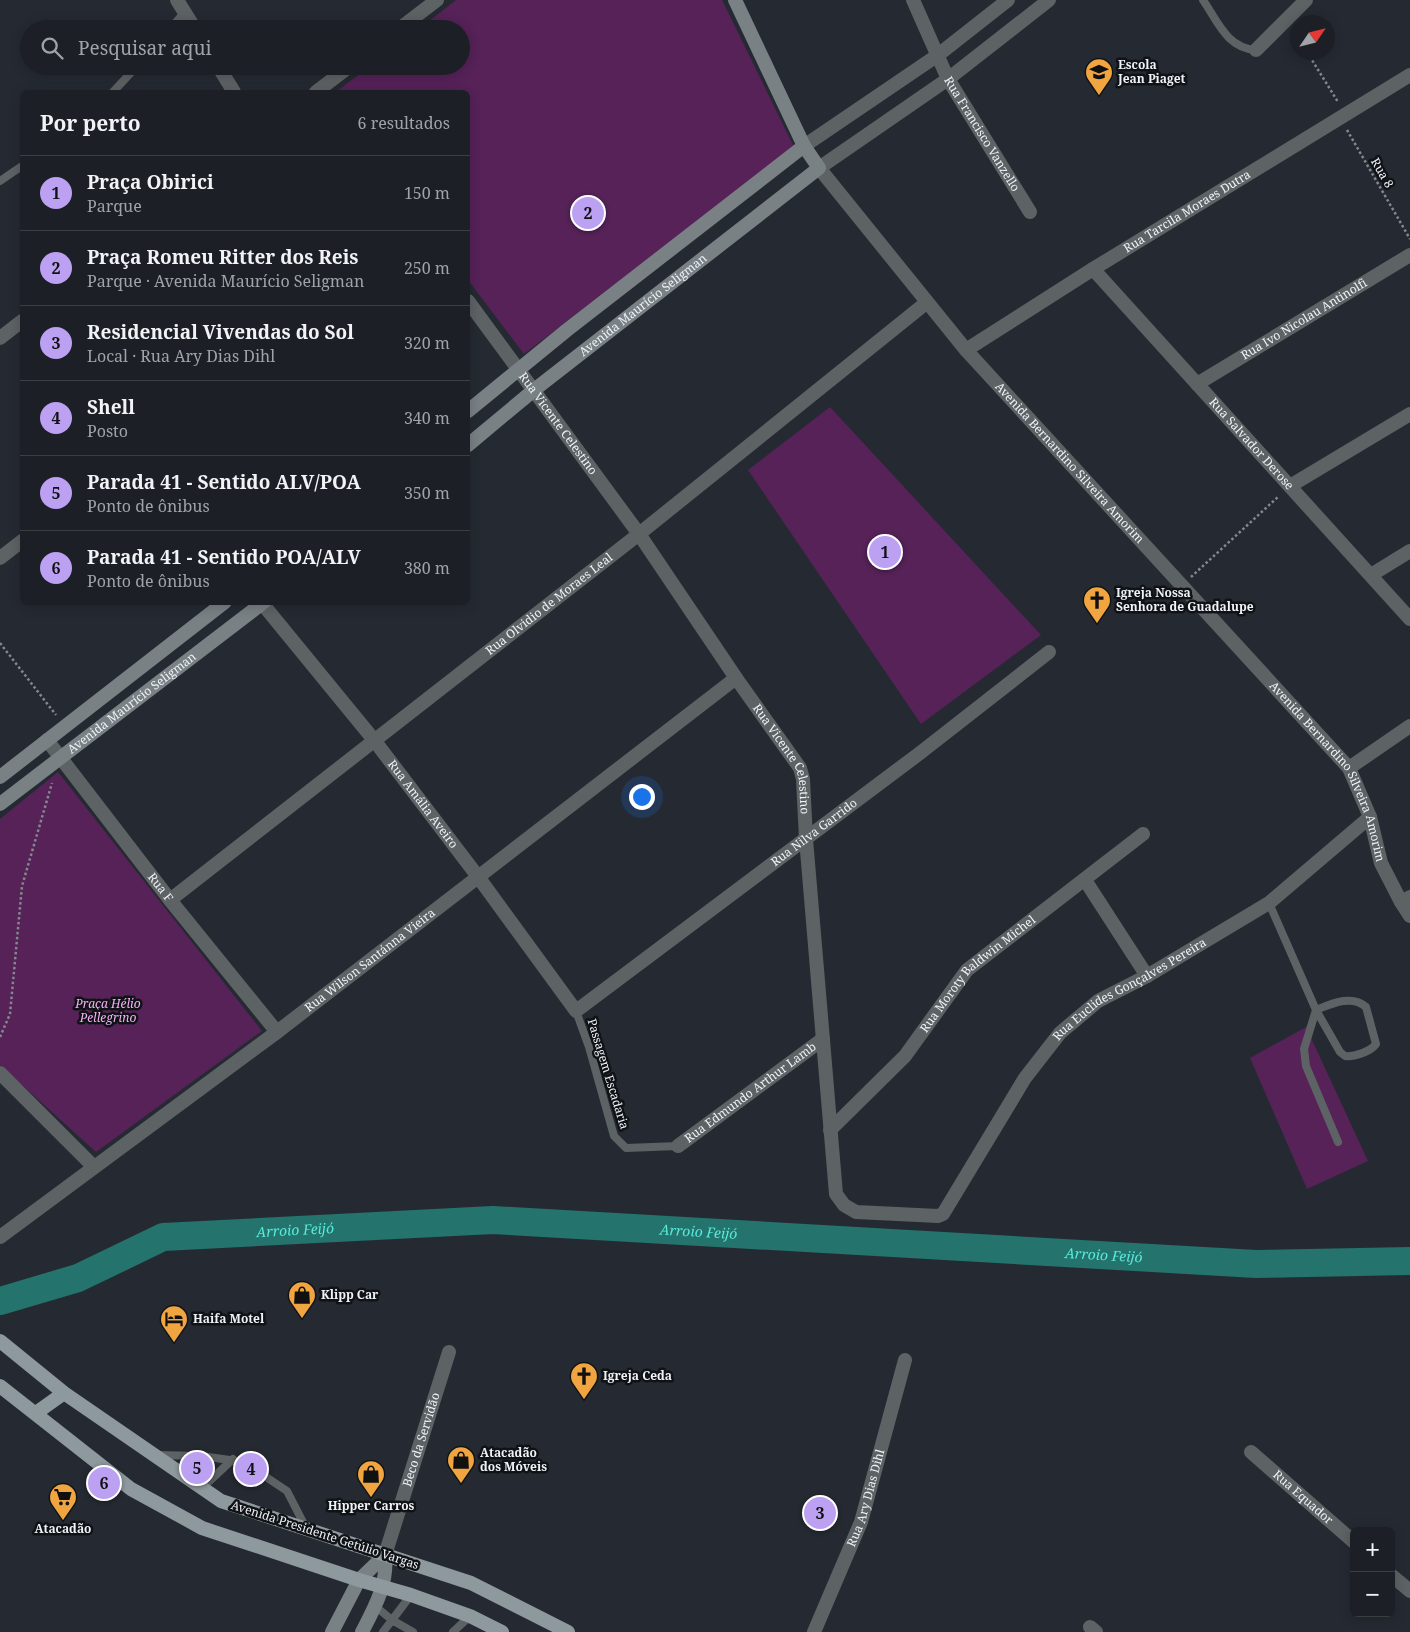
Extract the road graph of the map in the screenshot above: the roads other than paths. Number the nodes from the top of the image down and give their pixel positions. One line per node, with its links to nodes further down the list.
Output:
1 (437, 0): 11 (street)
2 (735, 0): 22 (main road, Avenida Bernardino Silveira Amorim)
3 (914, 0): 13 (street, Rua Francisco Vanzello)
4 (1008, 0): 13 (street)
5 (1049, 0): 18 (street)
6 (1203, 0): 12 (lane)
7 (1306, 0): 12 (street)
8 (181, 6): 9 (lane); 10 (street)
9 (174, 20)
10 (190, 20)
11 (411, 20)
12 (1256, 50)
13 (938, 54): 18 (street, Rua Francisco Vanzello); 22 (street)
14 (129, 75): 19 (lane)
15 (224, 75): 20 (street)
16 (338, 75): 21 (street)
17 (1410, 75): 28 (street, Rua Tarcila Moraes Dutra)
18 (948, 79): 24 (street); 26 (street, Rua Francisco Vanzello)
19 (115, 90)
20 (233, 90)
21 (319, 90)
22 (804, 146): 24 (main road, Avenida Bernardino Silveira Amorim); 34 (main road, Avenida Maurício Seligman)
23 (20, 167): 25 (lane)
24 (819, 168): 29 (street, Avenida Bernardino Silveira Amorim); 36 (main road, Avenida Maurício Seligman)
25 (0, 180)
26 (1030, 212)
27 (1410, 255): 35 (street, Rua Ivo Nicolau Antinolfi)
28 (1093, 269): 33 (street, Rua Tarcila Moraes Dutra); 35 (street, Rua Salvador Derose)
29 (926, 303): 33 (street, Avenida Bernardino Silveira Amorim); 41 (street, Rua Olvidio de Moraes Leal)
30 (470, 304): 34 (street, Rua Vicente Celestino)
31 (20, 323): 32 (street)
32 (0, 338)
33 (966, 350): 56 (street, Avenida Bernardino Silveira Amorim)
34 (518, 369): 36 (street, Rua Vicente Celestino); 37 (main road, Avenida Maurício Seligman)
35 (1197, 384): 40 (street, Rua Salvador Derose)
36 (534, 390): 39 (main road, Avenida Maurício Seligman); 41 (street, Rua Vicente Celestino)
37 (470, 409)
38 (1410, 414): 40 (street)
39 (470, 443)
40 (1290, 486): 45 (street, Rua Salvador Derose)
41 (639, 534): 51 (street, Rua Vicente Celestino); 54 (street, Rua Olvidio de Moraes Leal)
42 (20, 543): 44 (street)
43 (1410, 551): 45 (street)
44 (0, 558)
45 (1371, 575): 49 (street, Rua Salvador Derose)
46 (221, 605): 53 (main road, Avenida Maurício Seligman)
47 (259, 605): 55 (main road, Avenida Maurício Seligman)
48 (264, 605): 54 (street, Rua Amália Aveiro)
49 (1410, 619)
50 (1049, 652): 61 (street, Rua Nilva Garrido)
51 (736, 678): 61 (street, Rua Vicente Celestino); 62 (street, Rua Wilson Santánna Vieira)
52 (1410, 726): 56 (street)
53 (47, 740): 55 (street, Rua F); 57 (main road, Avenida Maurício Seligman)
54 (374, 740): 62 (street, Rua Amália Aveiro); 64 (street, Rua Olvidio de Moraes Leal)
55 (60, 757): 58 (main road, Avenida Maurício Seligman); 64 (street, Rua F)
56 (1348, 768): 59 (street, Avenida Bernardino Silveira Amorim)
57 (0, 777)
58 (0, 804)
59 (1370, 818): 65 (street, Avenida Bernardino Silveira Amorim); 66 (street, Rua Euclides Gonçalves Pereira)
60 (1143, 834): 63 (street, Rua Moroty Baldwin Michel)
61 (806, 839): 70 (street, Rua Nilva Garrido); 72 (street, Rua Vicente Celestino)
62 (479, 878): 70 (street, Rua Amália Aveiro); 71 (street, Rua Wilson Santánna Vieira)
63 (1085, 880): 68 (street); 74 (street, Rua Moroty Baldwin Michel)
64 (170, 900): 71 (street, Rua F)
65 (1406, 900): 67 (street, Avenida Bernardino Silveira Amorim)
66 (1269, 903): 68 (street, Rua Euclides Gonçalves Pereira); 69 (lane)
67 (1410, 916)
68 (1147, 976): 78 (street, Rua Euclides Gonçalves Pereira)
69 (1316, 1010): 69 (lane); 75 (lane)
70 (576, 1011): 76 (lane, Passagem Escadaria)
71 (277, 1032): 77 (street, Rua Wilson Santánna Vieira)
72 (823, 1039): 74 (street, Rua Vicente Celestino); 76 (street, Rua Edmundo Arthur Lamb)
73 (0, 1074): 77 (street)
74 (830, 1130): 78 (street, Rua Vicente Celestino)
75 (1338, 1142)
76 (678, 1146)
77 (94, 1167): 79 (street, Rua Wilson Santánna Vieira)
78 (943, 1214)
79 (0, 1237)
80 (0, 1342): 84 (main road, Avenida Presidente Getúlio Vargas)
81 (449, 1352): 92 (street, Beco da Servidão)
82 (905, 1360): 108 (street, Rua Ary Dias Dihl)
83 (0, 1386): 85 (main road)
84 (64, 1393): 85 (main road); 87 (main road, Avenida Presidente Getúlio Vargas)
85 (36, 1414): 94 (main road)
86 (1251, 1452): 91 (street, Rua Equador)
87 (155, 1455): 89 (main road, Avenida Presidente Getúlio Vargas); 89 (lane)
88 (266, 1477): 90 (lane)
89 (202, 1488): 90 (main road, Avenida Presidente Getúlio Vargas)
90 (306, 1528): 92 (main road, Avenida Presidente Getúlio Vargas)
91 (1350, 1539)
92 (385, 1554): 94 (main road); 95 (main road); 107 (main road, Avenida Presidente Getúlio Vargas)
93 (1395, 1578): 96 (street)
94 (359, 1580): 95 (main road); 101 (main road)
95 (383, 1587): 97 (main road); 98 (main road)
96 (1410, 1591)
97 (411, 1595): 99 (main road); 100 (lane)
98 (375, 1606): 100 (lane); 102 (main road)
99 (470, 1616): 105 (lane); 106 (main road)
100 (392, 1620): 103 (lane); 104 (lane)
101 (332, 1632)
102 (362, 1632)
103 (383, 1632)
104 (413, 1632)
105 (453, 1632)
106 (502, 1632)
107 (568, 1632)
108 (814, 1632)

